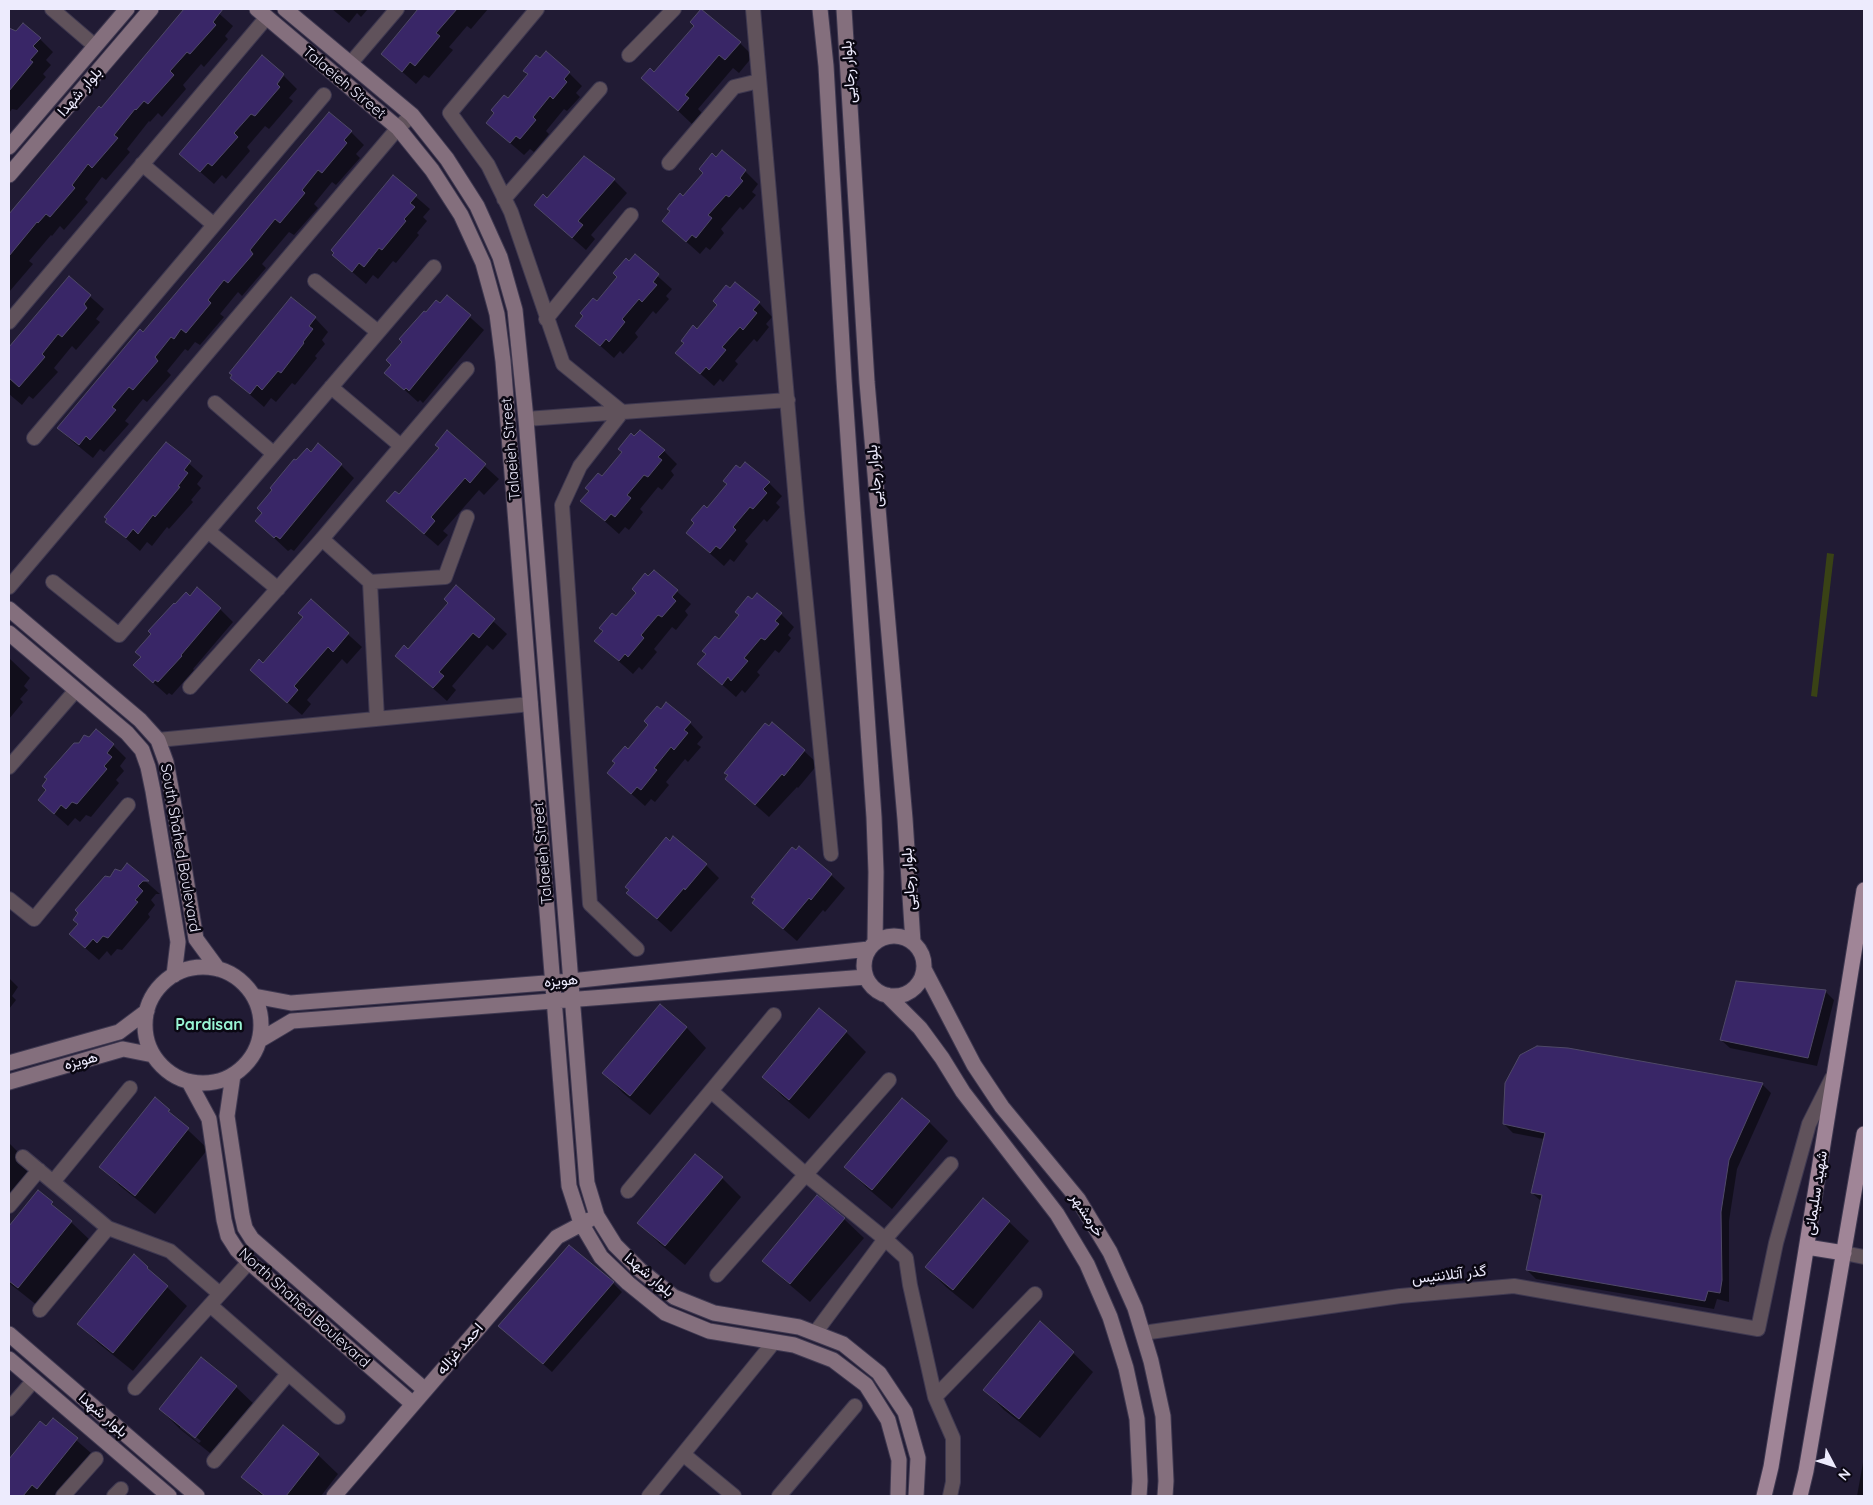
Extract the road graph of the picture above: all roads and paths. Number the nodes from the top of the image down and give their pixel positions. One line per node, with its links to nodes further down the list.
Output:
1 (52, 9): 12 (street)
2 (127, 9): 12 (street, بلوار شهدا)
3 (151, 9): 23 (street, بلوار شهدا)
4 (285, 9): 14 (street, Talaeieh Street)
5 (397, 9): 14 (street)
6 (537, 9): 24 (street)
7 (674, 9): 13 (street)
8 (753, 9): 15 (street)
9 (820, 9): 63 (street, بلوار رجایی)
10 (844, 9): 62 (street, بلوار رجایی)
11 (262, 13): 19 (street, Talaeieh Street); 22 (street)
12 (96, 46): 20 (street, بلوار شهدا)
13 (628, 55)
14 (350, 64): 18 (street, Talaeieh Street)
15 (759, 81): 21 (street); 34 (street)
16 (600, 88): 24 (street)
17 (324, 94): 26 (street)
18 (412, 115): 19 (street); 37 (street, Talaeieh Street)
19 (398, 128): 38 (street, Talaeieh Street); 47 (street)
20 (9, 147)
21 (669, 163)
22 (142, 164): 26 (street); 30 (street)
23 (9, 175)
24 (504, 199): 29 (street)
25 (631, 215): 29 (street)
26 (214, 225): 39 (street)
27 (434, 267): 31 (street)
28 (315, 281): 31 (street)
29 (546, 319): 36 (street)
30 (9, 322)
31 (378, 332): 33 (street)
32 (467, 369): 40 (street)
33 (331, 387): 40 (street); 41 (street)
34 (788, 400): 36 (street); 59 (street)
35 (215, 403): 41 (street)
36 (622, 412): 37 (street); 64 (street)
37 (526, 419): 38 (street); 53 (street, Talaeieh Street)
38 (508, 420): 54 (street, Talaeieh Street)
39 (34, 438)
40 (401, 446): 44 (street)
41 (274, 454): 43 (street)
42 (467, 517): 46 (street)
43 (208, 531): 45 (street); 48 (street)
44 (322, 539): 46 (street); 48 (street)
45 (53, 582)
46 (370, 582): 55 (street)
47 (9, 587)
48 (278, 588): 51 (street)
49 (9, 609): 56 (street, South Shahed Boulevard)
50 (9, 633): 52 (street, South Shahed Boulevard)
51 (190, 687)
52 (76, 690): 57 (street); 69 (street, South Shahed Boulevard)
53 (549, 700): 54 (street); 66 (street, Talaeieh Street)
54 (531, 704): 55 (street); 65 (street, Talaeieh Street)
55 (377, 719): 56 (street)
56 (158, 740): 67 (street, South Shahed Boulevard)
57 (9, 768)
58 (128, 804): 61 (street)
59 (831, 854)
60 (1864, 890): 84 (main road, شهید سلیمانی)
61 (9, 899)
62 (913, 942): 63 (street); 68 (street)
63 (872, 946): 70 (street); 71 (street, هویزه)
64 (637, 950)
65 (551, 953): 66 (street); 72 (street, Talaeieh Street)
66 (569, 955): 71 (street, Talaeieh Street)
67 (218, 969): 69 (street); 74 (street)
68 (924, 970): 73 (street); 114 (street, خرمشهر)
69 (174, 975): 77 (street)
70 (866, 977): 73 (street); 75 (street, هویزه)
71 (571, 981): 72 (street, هویزه); 75 (street, Talaeieh Street)
72 (553, 982): 74 (street, هویزه); 76 (street, Talaeieh Street)
73 (887, 995): 143 (street, خرمشهر)
74 (254, 996): 81 (street)
75 (573, 999): 76 (street, هویزه); 79 (street, بلوار شهدا)
76 (554, 1000): 80 (street, بلوار شهدا); 81 (street, هویزه)
77 (147, 1011): 82 (street); 83 (street, هویزه)
78 (774, 1015): 90 (street)
79 (574, 1020): 80 (street); 99 (street, بلوار شهدا)
80 (557, 1022): 100 (street, بلوار شهدا)
81 (260, 1040): 85 (street)
82 (153, 1055): 87 (street, هویزه); 88 (street)
83 (9, 1062)
84 (1836, 1070): 103 (main road, شهید سلیمانی); 114 (street, گذر آتلانتیس)
85 (233, 1075): 88 (street); 124 (street, North Shahed Boulevard)
86 (889, 1080): 95 (street)
87 (9, 1082)
88 (189, 1082): 106 (street, North Shahed Boulevard)
89 (130, 1088): 96 (street)
90 (711, 1091): 95 (street); 97 (street)
91 (1864, 1134): 104 (main road)
92 (23, 1157): 94 (street)
93 (950, 1164): 102 (street)
94 (39, 1170): 96 (street); 98 (street)
95 (805, 1174): 102 (street); 107 (street)
96 (53, 1182): 101 (street)
97 (628, 1191)
98 (9, 1206)
99 (597, 1216): 100 (street, احمد غزاله); 112 (street, بلوار شهدا)
100 (580, 1223): 116 (street, بلوار شهدا); 124 (street, احمد غزاله)
101 (108, 1228): 108 (street); 111 (street)
102 (885, 1239): 113 (street); 125 (street)
103 (1807, 1247): 104 (main road); 145 (main road, شهید سلیمانی)
104 (1844, 1253): 105 (street); 146 (main road)
105 (1864, 1257)
106 (248, 1262): 108 (street); 126 (street, North Shahed Boulevard)
107 (717, 1275)
108 (220, 1294): 110 (street)
109 (1035, 1294): 125 (street)
110 (210, 1305): 121 (street); 123 (street)
111 (40, 1310)
112 (748, 1319): 113 (street, بلوار شهدا); 116 (street)
113 (815, 1333): 118 (street); 141 (street, بلوار شهدا)
114 (1142, 1333): 144 (street, خرمشهر)
115 (9, 1334): 120 (street, بلوار شهدا)
116 (744, 1337): 117 (street, بلوار شهدا)
117 (774, 1342): 118 (street, بلوار شهدا); 130 (street)
118 (806, 1349): 140 (street, بلوار شهدا)
119 (9, 1359): 122 (street, بلوار شهدا)
120 (45, 1366): 122 (street); 135 (street, بلوار شهدا)
121 (288, 1374): 129 (street); 132 (street)
122 (34, 1380): 128 (street); 134 (street, بلوار شهدا)
123 (134, 1388)
124 (425, 1390): 126 (street, احمد غزاله)
125 (935, 1397): 142 (street)
126 (413, 1404): 136 (street, احمد غزاله)
127 (855, 1406): 139 (street)
128 (9, 1409)
129 (338, 1417)
130 (683, 1454): 137 (street); 138 (street)
131 (96, 1459): 133 (street)
132 (214, 1460)
133 (64, 1496)
134 (169, 1496)
135 (197, 1496)
136 (334, 1496)
137 (649, 1496)
138 (734, 1496)
139 (779, 1496)
140 (898, 1496)
141 (916, 1496)
142 (950, 1496)
143 (1139, 1496)
144 (1165, 1496)
145 (1764, 1496)
146 (1800, 1496)

